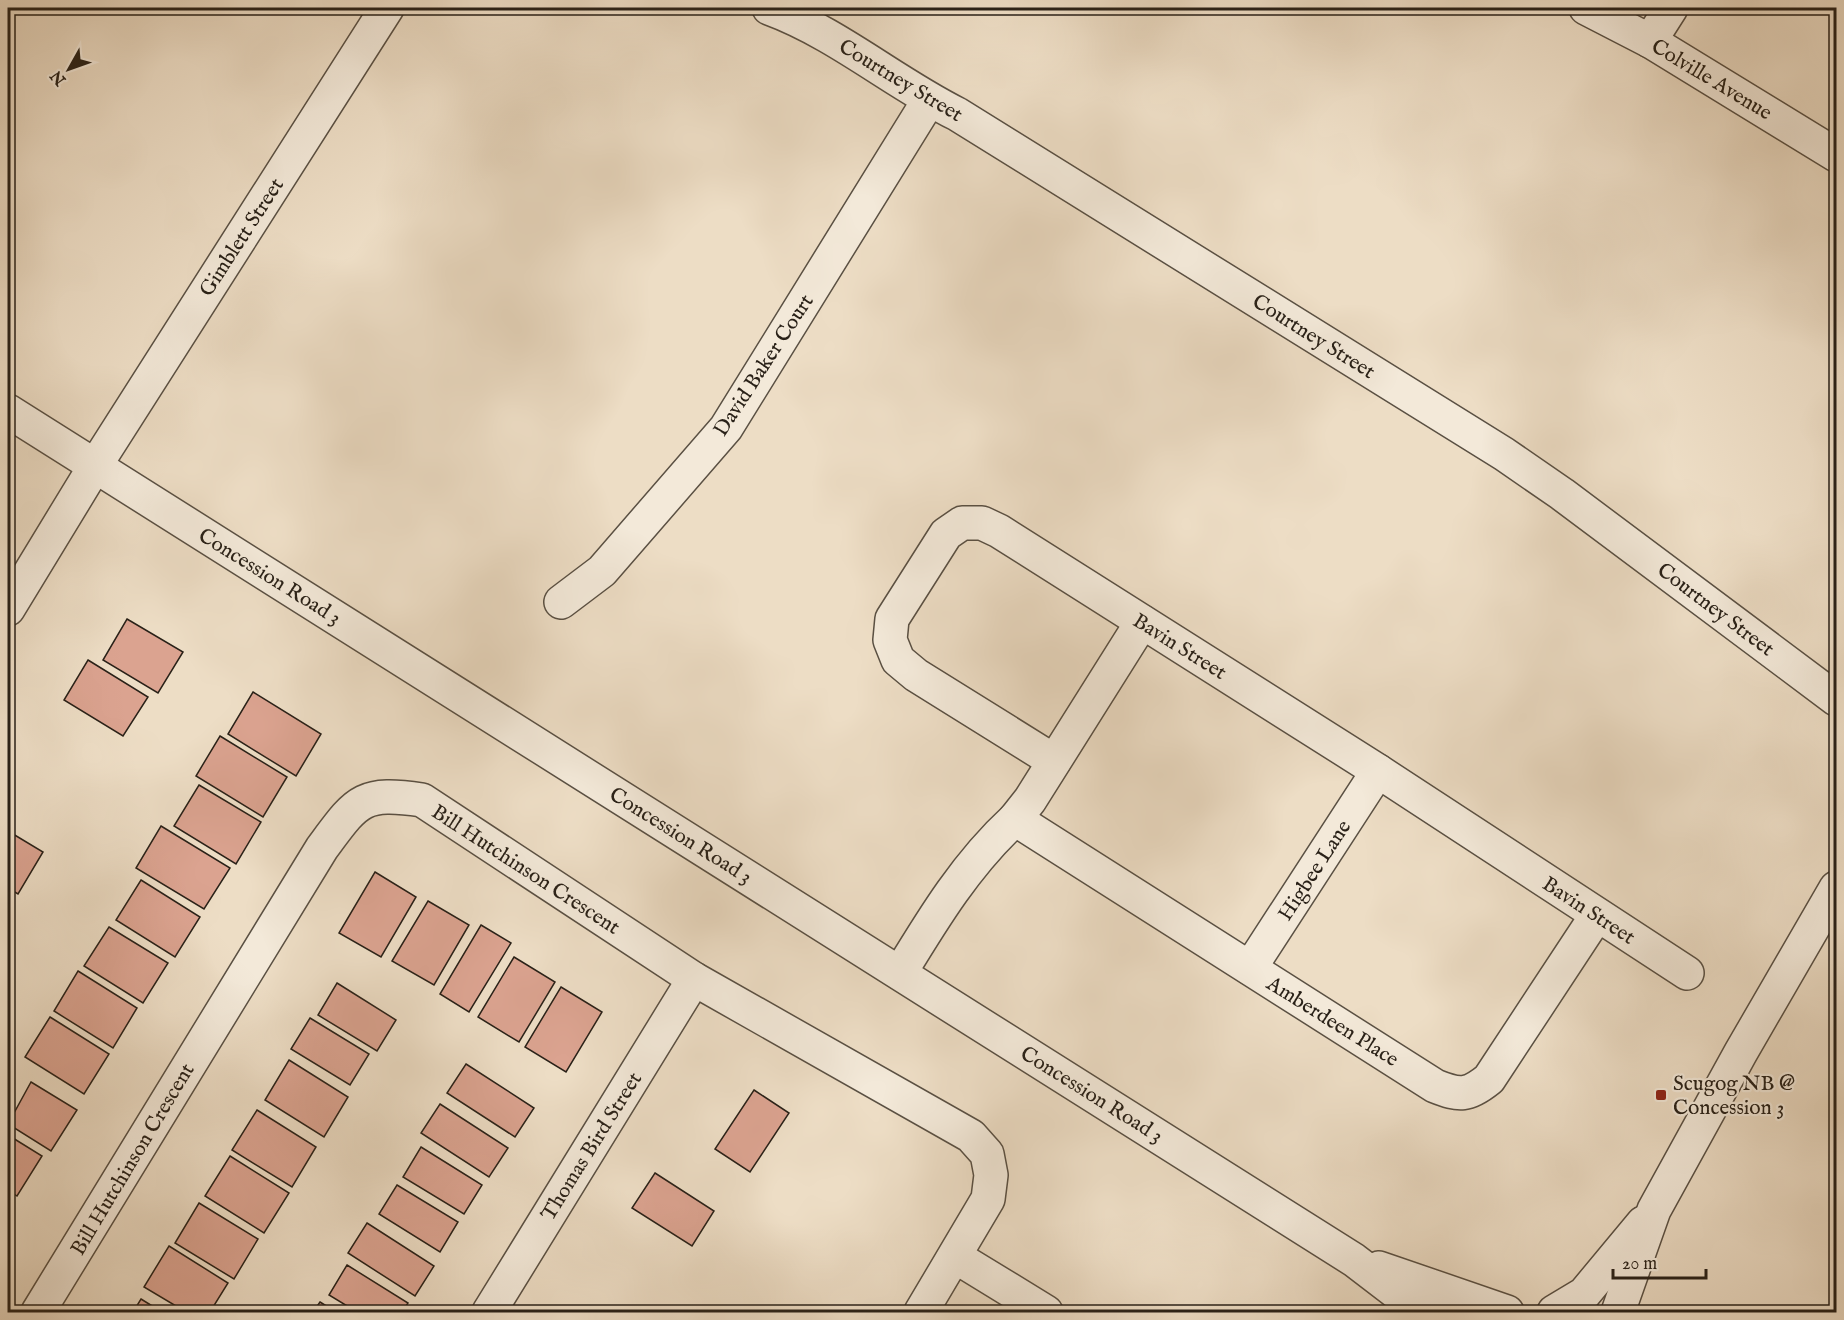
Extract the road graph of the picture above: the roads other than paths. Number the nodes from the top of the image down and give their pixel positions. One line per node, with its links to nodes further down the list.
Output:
1 (387, 8): 9 (street, Gimblett Street)
2 (769, 8): 6 (street, Courtney Street)
3 (1586, 8): 5 (street, Colville Avenue)
4 (1671, 8): 5 (street)
5 (1650, 41): 7 (street, Colville Avenue)
6 (929, 100): 10 (street, David Baker Court); 13 (street, Courtney Street)
7 (1836, 155)
8 (8, 411): 9 (street, Concession Road 3)
9 (95, 466): 11 (street, Gimblett Street); 20 (street, Concession Road 3)
10 (561, 602)
11 (8, 609)
12 (1142, 622): 14 (street); 14 (street, Bavin Street); 15 (street, Bavin Street)
13 (1836, 699)
14 (1054, 761): 16 (street)
15 (1378, 771): 18 (street, Bavin Street); 19 (street, Higbee Lane)
16 (1015, 819): 19 (street, Amberdeen Place); 20 (street)
17 (1836, 888): 23 (street)
18 (1597, 915): 19 (street, Amberdeen Place); 21 (street, Bavin Street)
19 (1250, 968)
20 (900, 973): 25 (street, Concession Road 3)
21 (1687, 973)
22 (694, 979): 24 (street, Bill Hutchinson Crescent); 26 (street, Bill Hutchinson Crescent); 27 (street, Thomas Bird Street)
23 (1654, 1210): 32 (street); 33 (street)
24 (956, 1257): 28 (street, Bill Hutchinson Crescent); 29 (street)
25 (1354, 1260): 30 (street, Concession Road 3); 31 (street, Concession Road 3)
26 (38, 1312)
27 (489, 1312)
28 (921, 1312)
29 (1046, 1312)
30 (1422, 1312)
31 (1507, 1312)
32 (1554, 1312)
33 (1618, 1312)

